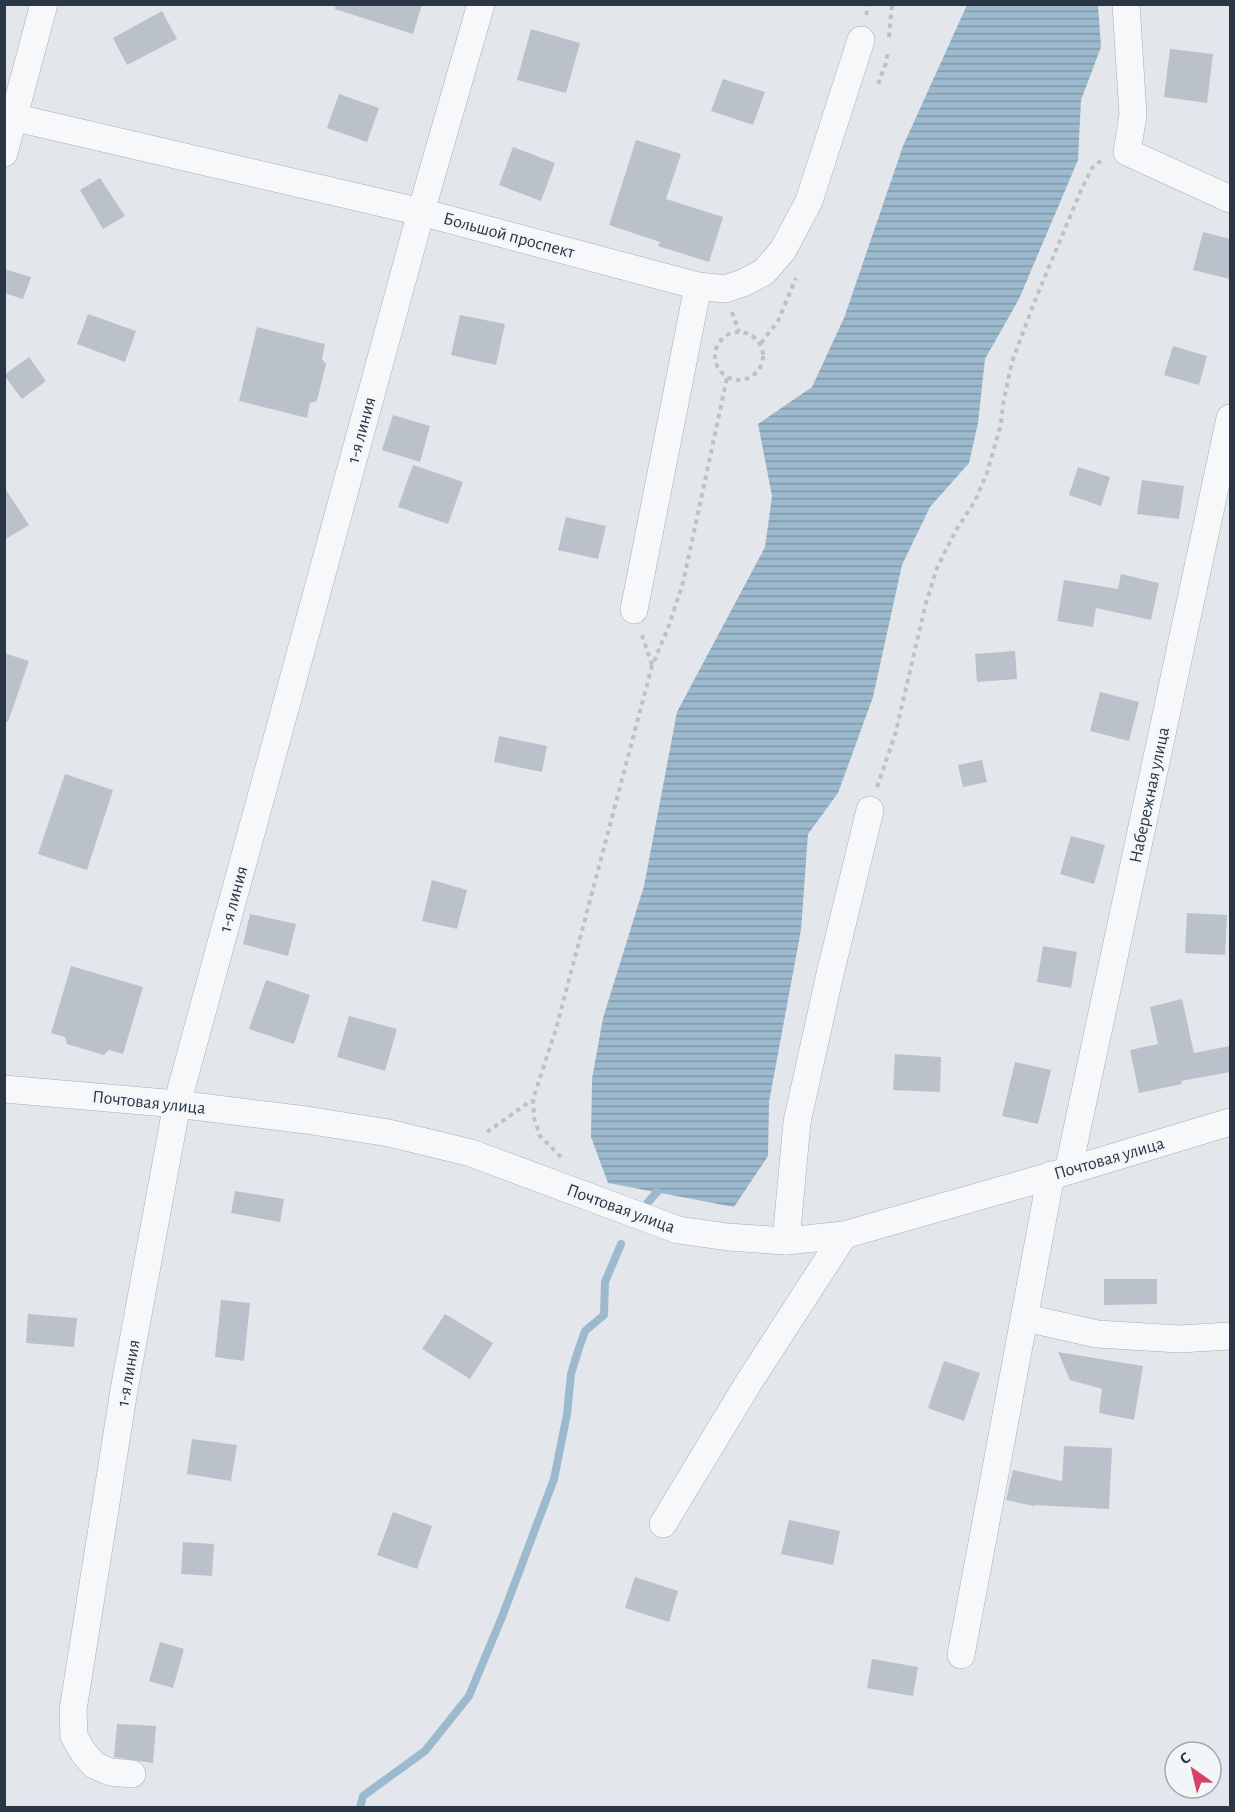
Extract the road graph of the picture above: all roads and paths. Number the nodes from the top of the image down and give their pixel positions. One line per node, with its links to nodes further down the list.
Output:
1 (44, 4): 5 (street)
2 (481, 4): 9 (street, 1-я линия)
3 (1126, 4): 6 (street)
4 (861, 40): 10 (street, Большой проспект)
5 (9, 116): 7 (street); 9 (street, Большой проспект)
6 (1127, 152): 8 (street); 15 (path)
7 (4, 153)
8 (1230, 199)
9 (421, 212): 10 (street, Большой проспект); 18 (street, 1-я линия)
10 (698, 286): 13 (street)
11 (727, 378): 11 (path); 14 (path)
12 (1230, 418): 22 (street, Набережная улица)
13 (634, 610): 14 (path)
14 (652, 666): 17 (path)
15 (870, 810): 24 (street)
16 (4, 1089): 18 (street, Почтовая улица)
17 (533, 1099): 20 (path); 21 (path)
18 (177, 1104): 20 (street, Почтовая улица); 29 (street, 1-я линия)
19 (1230, 1122): 22 (street, Почтовая улица)
20 (471, 1153): 24 (street, Почтовая улица)
21 (570, 1165)
22 (1060, 1173): 23 (street, Почтовая улица); 25 (street, Набережная улица)
23 (844, 1235): 24 (street, Почтовая улица); 27 (street)
24 (786, 1241)
25 (1026, 1318): 26 (street); 28 (street, Набережная улица)
26 (1230, 1336)
27 (663, 1524)
28 (961, 1655)
29 (132, 1774)

